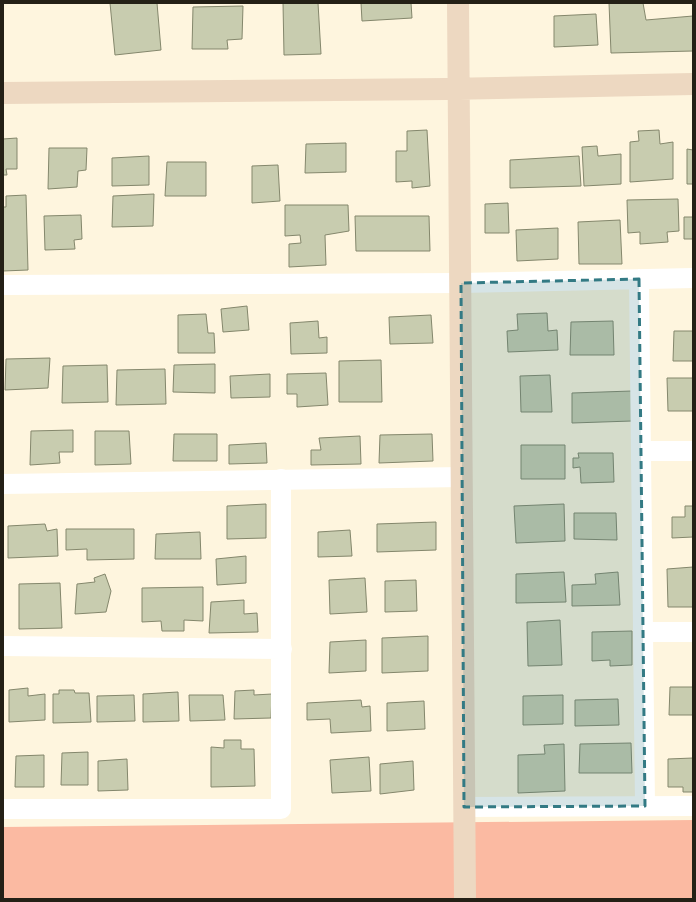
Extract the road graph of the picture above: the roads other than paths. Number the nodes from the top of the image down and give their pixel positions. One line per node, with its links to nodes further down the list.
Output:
1 (458, 3): 3 (street)
2 (693, 84): 3 (street)
3 (460, 89): 4 (street); 7 (street)
4 (3, 93)
5 (693, 278): 6 (street)
6 (639, 279): 7 (street); 9 (street)
7 (461, 283): 8 (street); 11 (street)
8 (3, 285)
9 (641, 451): 10 (street); 14 (street)
10 (693, 451)
11 (462, 477): 12 (street); 20 (street)
12 (281, 479): 13 (street); 17 (street)
13 (3, 484)
14 (643, 632): 15 (street); 18 (street)
15 (693, 632)
16 (3, 646): 17 (street)
17 (282, 649): 21 (street)
18 (645, 806): 19 (street); 20 (street)
19 (693, 806)
20 (464, 807): 22 (street)
21 (3, 809)
22 (465, 899)

